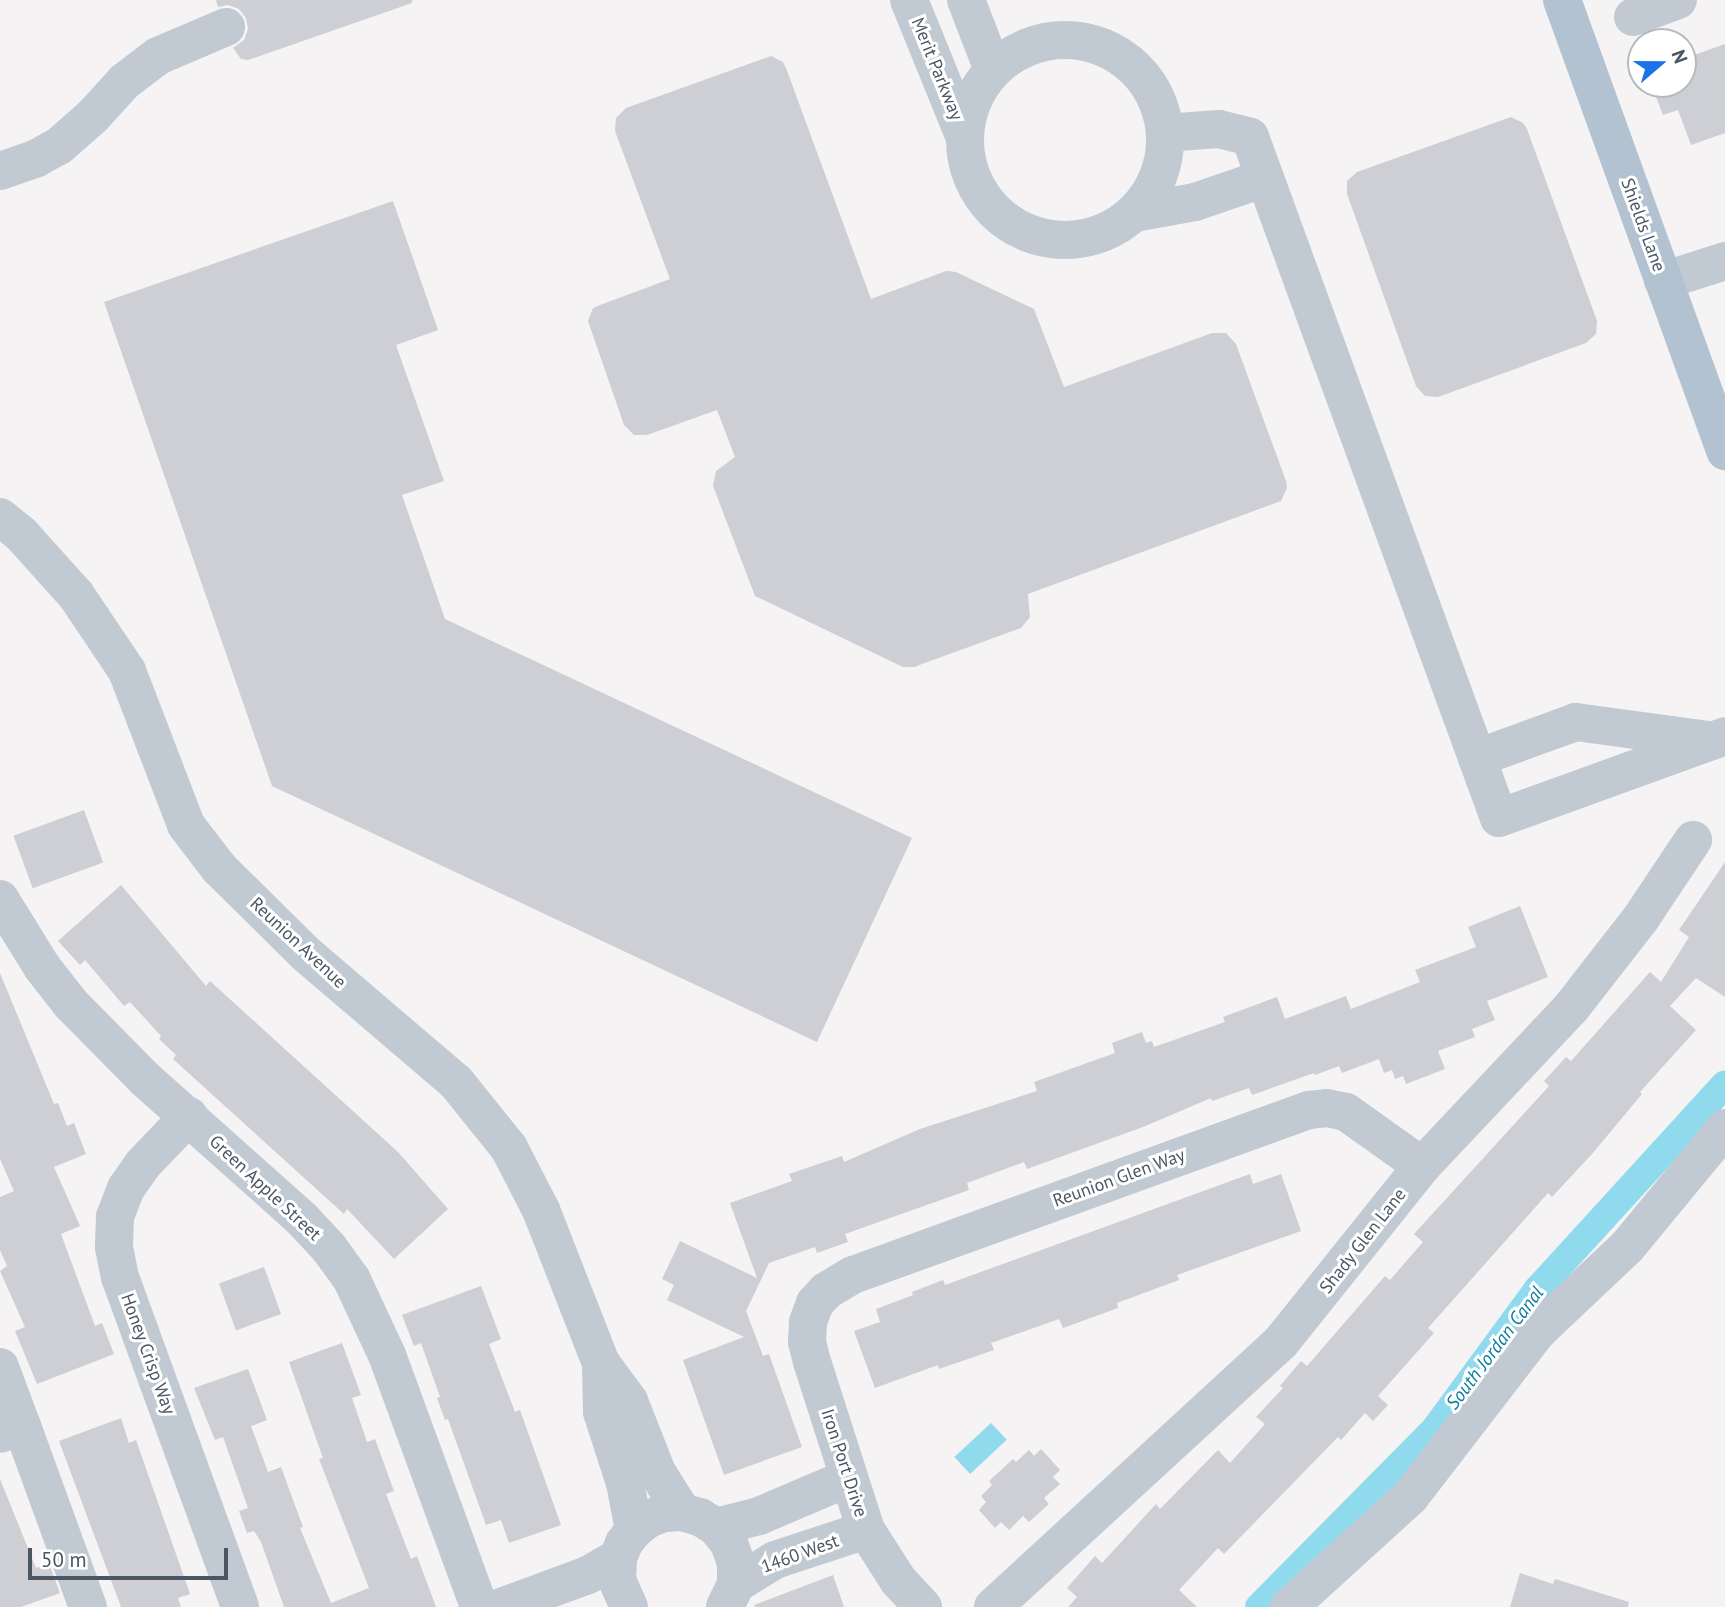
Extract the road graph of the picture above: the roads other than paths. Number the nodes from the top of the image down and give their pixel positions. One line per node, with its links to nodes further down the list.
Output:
1 (909, 0): 9 (street, Merit Parkway)
2 (966, 0): 7 (street)
3 (1562, 0): 14 (main road, Shields Lane)
4 (1678, 0): 5 (street)
5 (1633, 16)
6 (226, 27): 10 (street)
7 (993, 70): 8 (street, Merit Parkway); 9 (street, Merit Parkway)
8 (1165, 133): 11 (street); 12 (street, Merit Parkway)
9 (965, 138): 12 (street, Merit Parkway)
10 (0, 171)
11 (1265, 178): 12 (street); 18 (street)
12 (1134, 213)
13 (1725, 261): 14 (street)
14 (1663, 281): 15 (main road, Shields Lane)
15 (1725, 451)
16 (0, 517): 25 (street, Reunion Avenue)
17 (1719, 738): 18 (street); 18 (street)
18 (1477, 758)
19 (1693, 840): 23 (street, Shady Glen Lane)
20 (0, 899): 21 (street, Green Apple Street)
21 (189, 1116): 38 (street, Honey Crisp Way); 39 (street, Green Apple Street)
22 (1725, 1128): 44 (street)
23 (1422, 1166): 24 (street, Reunion Glen Way); 43 (street, Shady Glen Lane)
24 (815, 1303): 28 (street, Iron Port Drive)
25 (601, 1363): 30 (street, Reunion Avenue); 33 (street, Reunion Avenue)
26 (0, 1367): 27 (street)
27 (11, 1430): 37 (street)
28 (848, 1479): 29 (street); 32 (street, Iron Port Drive)
29 (772, 1511): 31 (street); 34 (street)
30 (682, 1512): 31 (street); 33 (street)
31 (716, 1527): 35 (street)
32 (866, 1530): 34 (street, 1460 West); 42 (street, Iron Port Drive)
33 (626, 1544): 36 (street); 41 (street, Reunion Avenue)
34 (788, 1556): 35 (street, 1460 West)
35 (730, 1595)
36 (567, 1596): 40 (street)
37 (88, 1607)
38 (240, 1607)
39 (479, 1607)
40 (501, 1607)
41 (629, 1607)
42 (923, 1607)
43 (993, 1607)
44 (1289, 1607)

